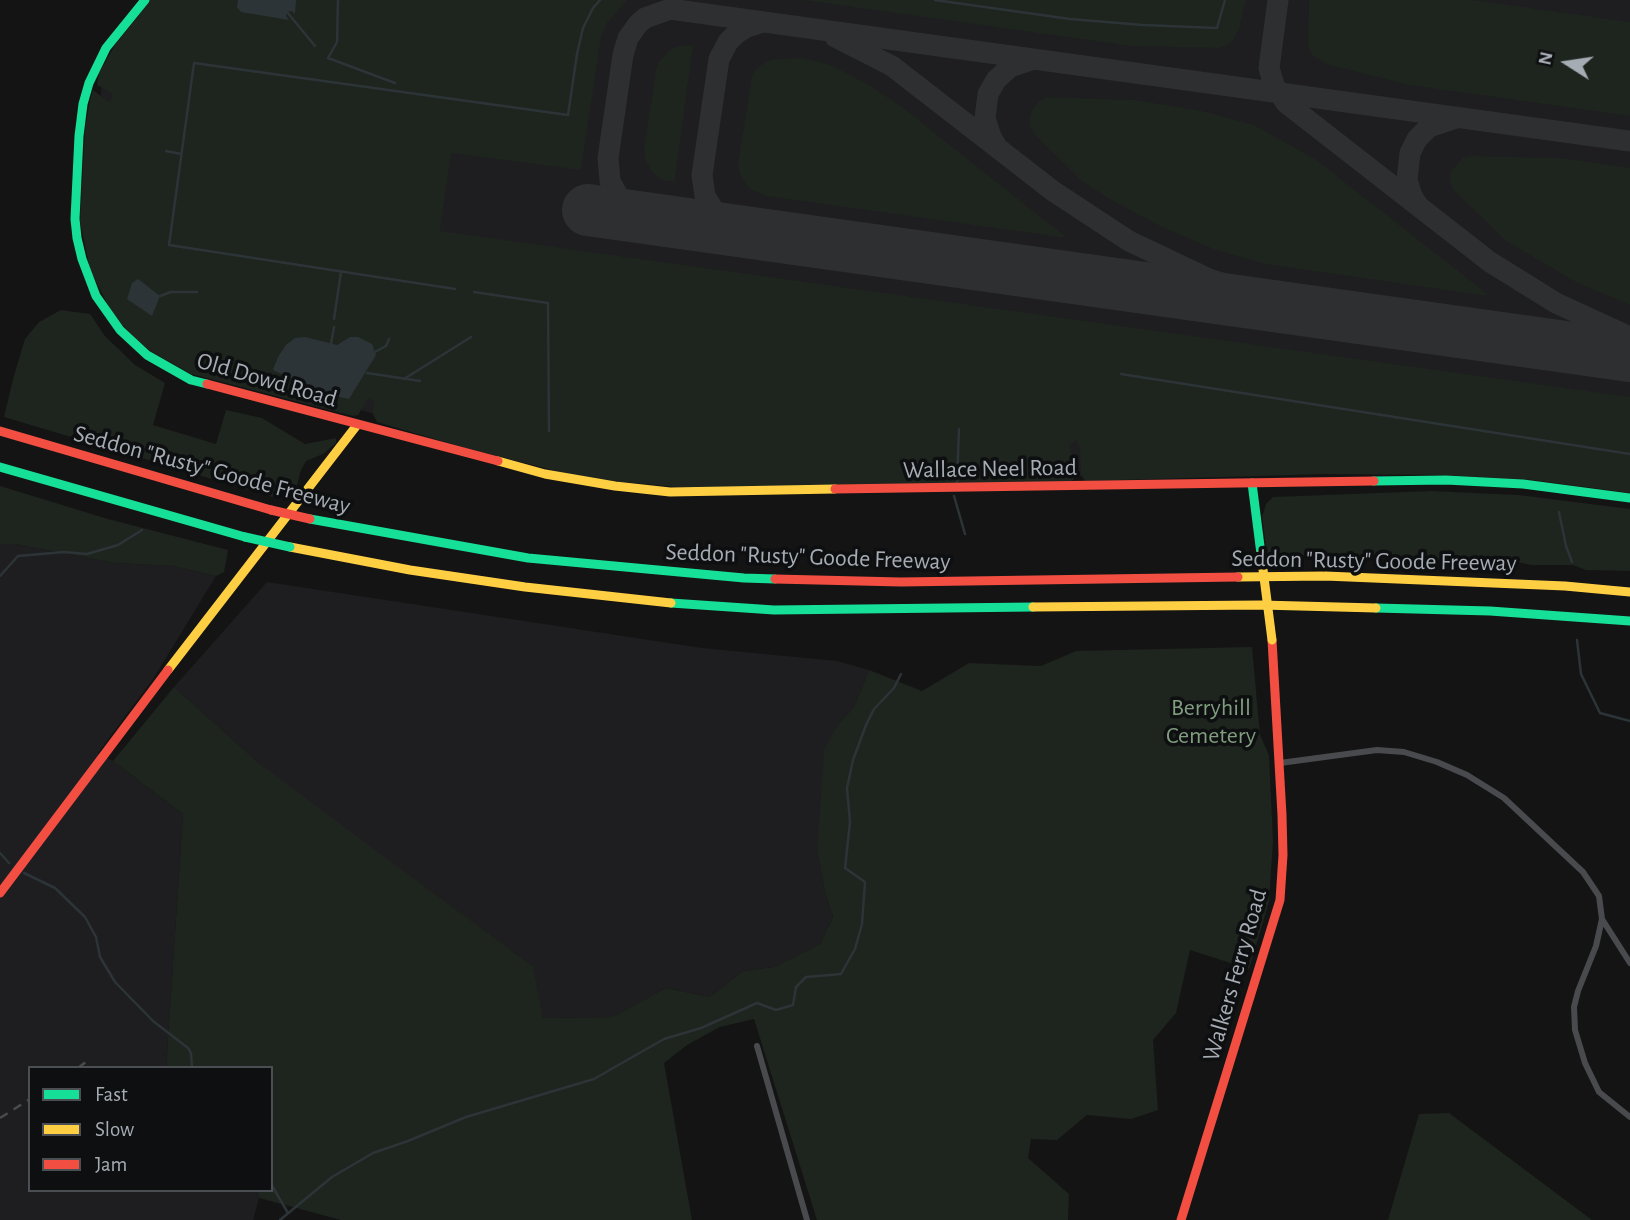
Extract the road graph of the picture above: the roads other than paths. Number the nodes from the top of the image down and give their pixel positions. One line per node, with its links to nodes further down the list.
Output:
1 (145, 0): 2 (main road, Old Dowd Road)
2 (357, 425): 5 (main road, Wallace Neel Road); 10 (main road, Old Dowd Road)
3 (0, 431): 7 (main road, Seddon "Rusty" Goode Freeway, bridge)
4 (0, 467): 8 (main road, Seddon "Rusty" Goode Freeway, bridge)
5 (1252, 483): 6 (main road, Wallace Neel Road); 9 (main road, Walkers Ferry Road, bridge)
6 (1630, 498)
7 (1630, 592)
8 (1630, 621)
9 (1280, 763): 11 (street); 16 (main road, Walkers Ferry Road)
10 (0, 893)
11 (1602, 919): 12 (street); 14 (street)
12 (1630, 963)
13 (757, 1046): 15 (street)
14 (1630, 1117)
15 (807, 1220)
16 (1181, 1220)

